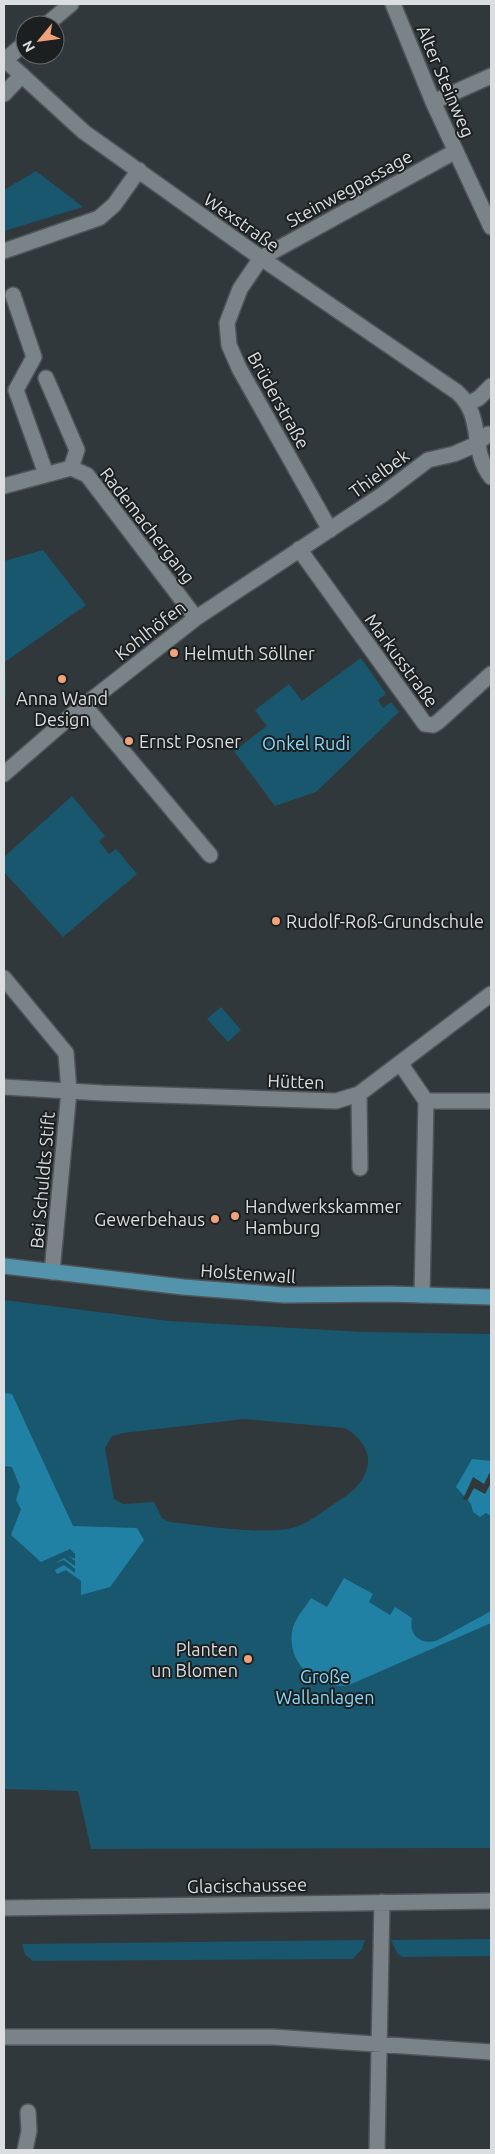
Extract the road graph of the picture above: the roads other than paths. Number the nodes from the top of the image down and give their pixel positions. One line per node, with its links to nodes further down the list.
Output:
1 (71, 4): 3 (street)
2 (393, 4): 9 (street, Alter Steinweg)
3 (58, 15)
4 (15, 51): 5 (street)
5 (4, 59): 6 (street, Wexstraße)
6 (22, 75): 8 (street); 11 (street, Wexstraße)
7 (491, 76): 9 (street)
8 (4, 94)
9 (433, 102): 10 (street, Alter Steinweg)
10 (456, 151): 12 (street, Alter Steinweg); 14 (street, Steinwegpassage)
11 (138, 170): 13 (street); 14 (street, Wexstraße)
12 (491, 226)
13 (4, 251)
14 (261, 258): 18 (street, Wexstraße); 25 (street, Brüderstraße)
15 (13, 295): 22 (street)
16 (46, 378): 21 (street)
17 (491, 386): 18 (street)
18 (468, 404): 20 (street)
19 (491, 435): 20 (street, Thielbek)
20 (477, 444): 23 (street); 25 (street, Thielbek)
21 (71, 468): 22 (street, Rademachergang); 27 (street, Rademachergang)
22 (46, 474): 24 (street, Rademachergang)
23 (491, 477)
24 (4, 486)
25 (330, 530): 26 (street, Kohlhöfen)
26 (298, 549): 27 (street, Kohlhöfen); 28 (street, Markusstraße)
27 (196, 618): 29 (street, Kohlhöfen)
28 (491, 674)
29 (84, 705): 30 (street, Kohlhöfen); 31 (street)
30 (4, 774)
31 (210, 855)
32 (4, 978): 36 (street, Bei Schuldts Stift)
33 (491, 994): 34 (street, Hütten)
34 (400, 1063): 37 (street, Hütten); 39 (street)
35 (4, 1087): 36 (street, Hütten)
36 (69, 1091): 37 (street, Hütten); 42 (street, Bei Schuldts Stift)
37 (359, 1094): 40 (street)
38 (491, 1101): 39 (street)
39 (426, 1102): 43 (street)
40 (360, 1168)
41 (4, 1266): 42 (main road, Holstenwall)
42 (52, 1272): 43 (main road, Holstenwall)
43 (422, 1295): 44 (main road, Holstenwall)
44 (491, 1297)
45 (491, 1901): 46 (street, Glacischaussee)
46 (382, 1902): 47 (street, Glacischaussee); 49 (street)
47 (4, 1908)
48 (4, 2037): 49 (street)
49 (380, 2043): 50 (street); 53 (street)
50 (491, 2052)
51 (28, 2112): 52 (street)
52 (25, 2150)
53 (377, 2150)

